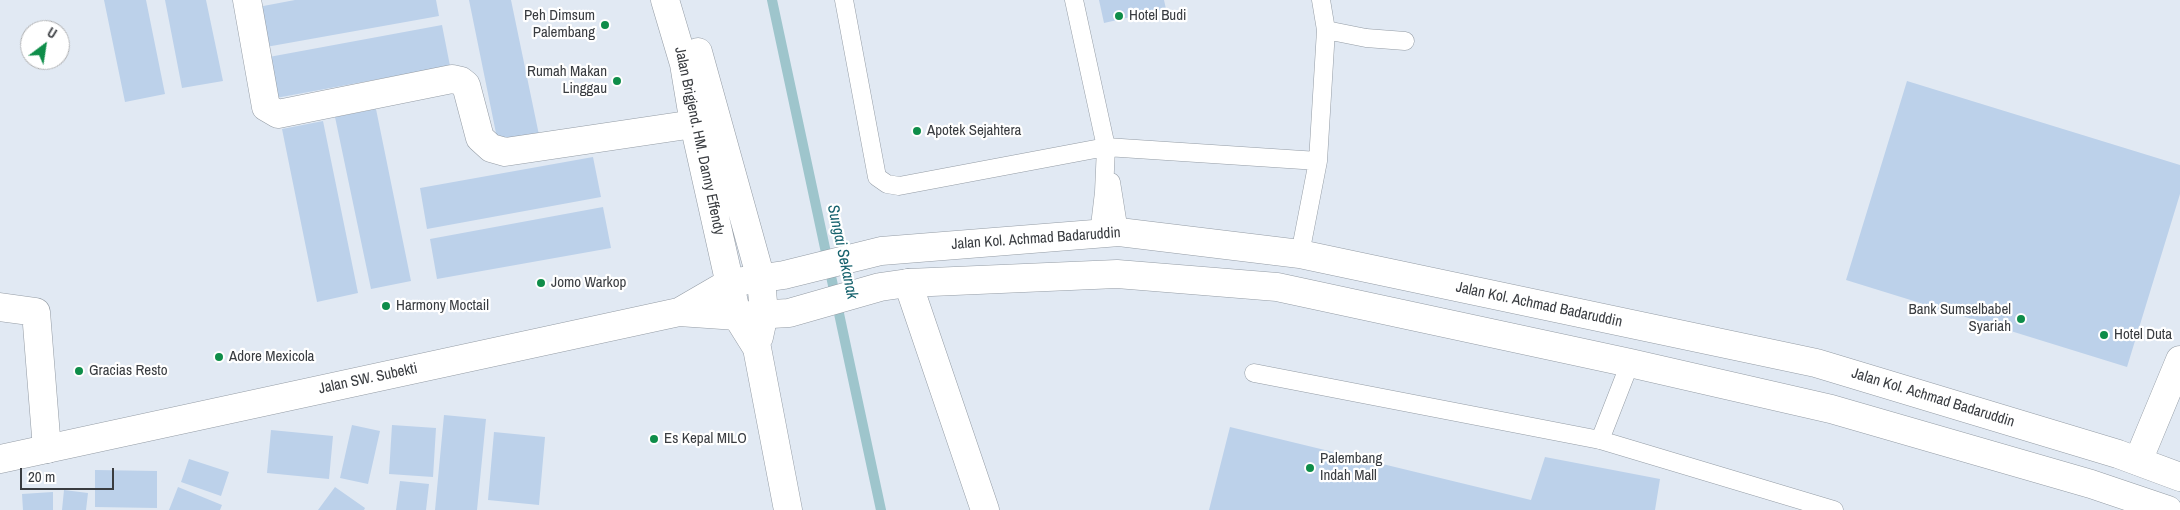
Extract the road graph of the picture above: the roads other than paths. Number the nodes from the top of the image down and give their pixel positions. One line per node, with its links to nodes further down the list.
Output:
1 (665, 0): 9 (main road, Jalan Brigjend. HM. Danny Effendy)
2 (683, 0): 14 (main road, Jalan Brigjend. HM. Danny Effendy)
3 (844, 0): 10 (lane)
4 (1074, 0): 10 (lane)
5 (1321, 0): 7 (lane)
6 (253, 1): 9 (main road)
7 (1326, 30): 8 (lane); 11 (lane)
8 (1405, 41)
9 (694, 124): 15 (main road, Jalan Brigjend. HM. Danny Effendy)
10 (1106, 146): 11 (lane); 12 (lane)
11 (1318, 161): 13 (lane)
12 (1109, 233): 13 (main road, Jalan Kol. Achmad Badaruddin); 14 (main road, Jalan Kol. Achmad Badaruddin)
13 (1300, 254): 28 (main road, Jalan Kol. Achmad Badaruddin)
14 (773, 276): 15 (main road, Jalan Kol. Achmad Badaruddin); 19 (main road, Jalan Brigjend. HM. Danny Effendy)
15 (729, 283): 18 (main road); 20 (main road, Jalan Brigjend. HM. Danny Effendy)
16 (908, 283): 19 (main road, Jalan SW. Subekti); 23 (main road); 31 (main road)
17 (0, 307): 26 (main road)
18 (679, 312): 20 (main road, Jalan SW. Subekti); 26 (main road, Jalan SW. Subekti)
19 (776, 314): 20 (main road, Jalan SW. Subekti); 21 (main road, Jalan Brigjend. HM. Danny Effendy)
20 (737, 316): 21 (main road, Jalan Brigjend. HM. Danny Effendy)
21 (757, 348): 30 (main road)
22 (2180, 360): 28 (main road)
23 (1630, 363): 25 (lane); 33 (main road)
24 (1254, 373): 25 (lane)
25 (1600, 440): 32 (lane)
26 (47, 449): 27 (main road, Jalan SW. Subekti)
27 (0, 459)
28 (2138, 461): 29 (main road, Jalan Kol. Achmad Badaruddin)
29 (2180, 477)
30 (788, 510)
31 (985, 510)
32 (1834, 510)
33 (2168, 510)

